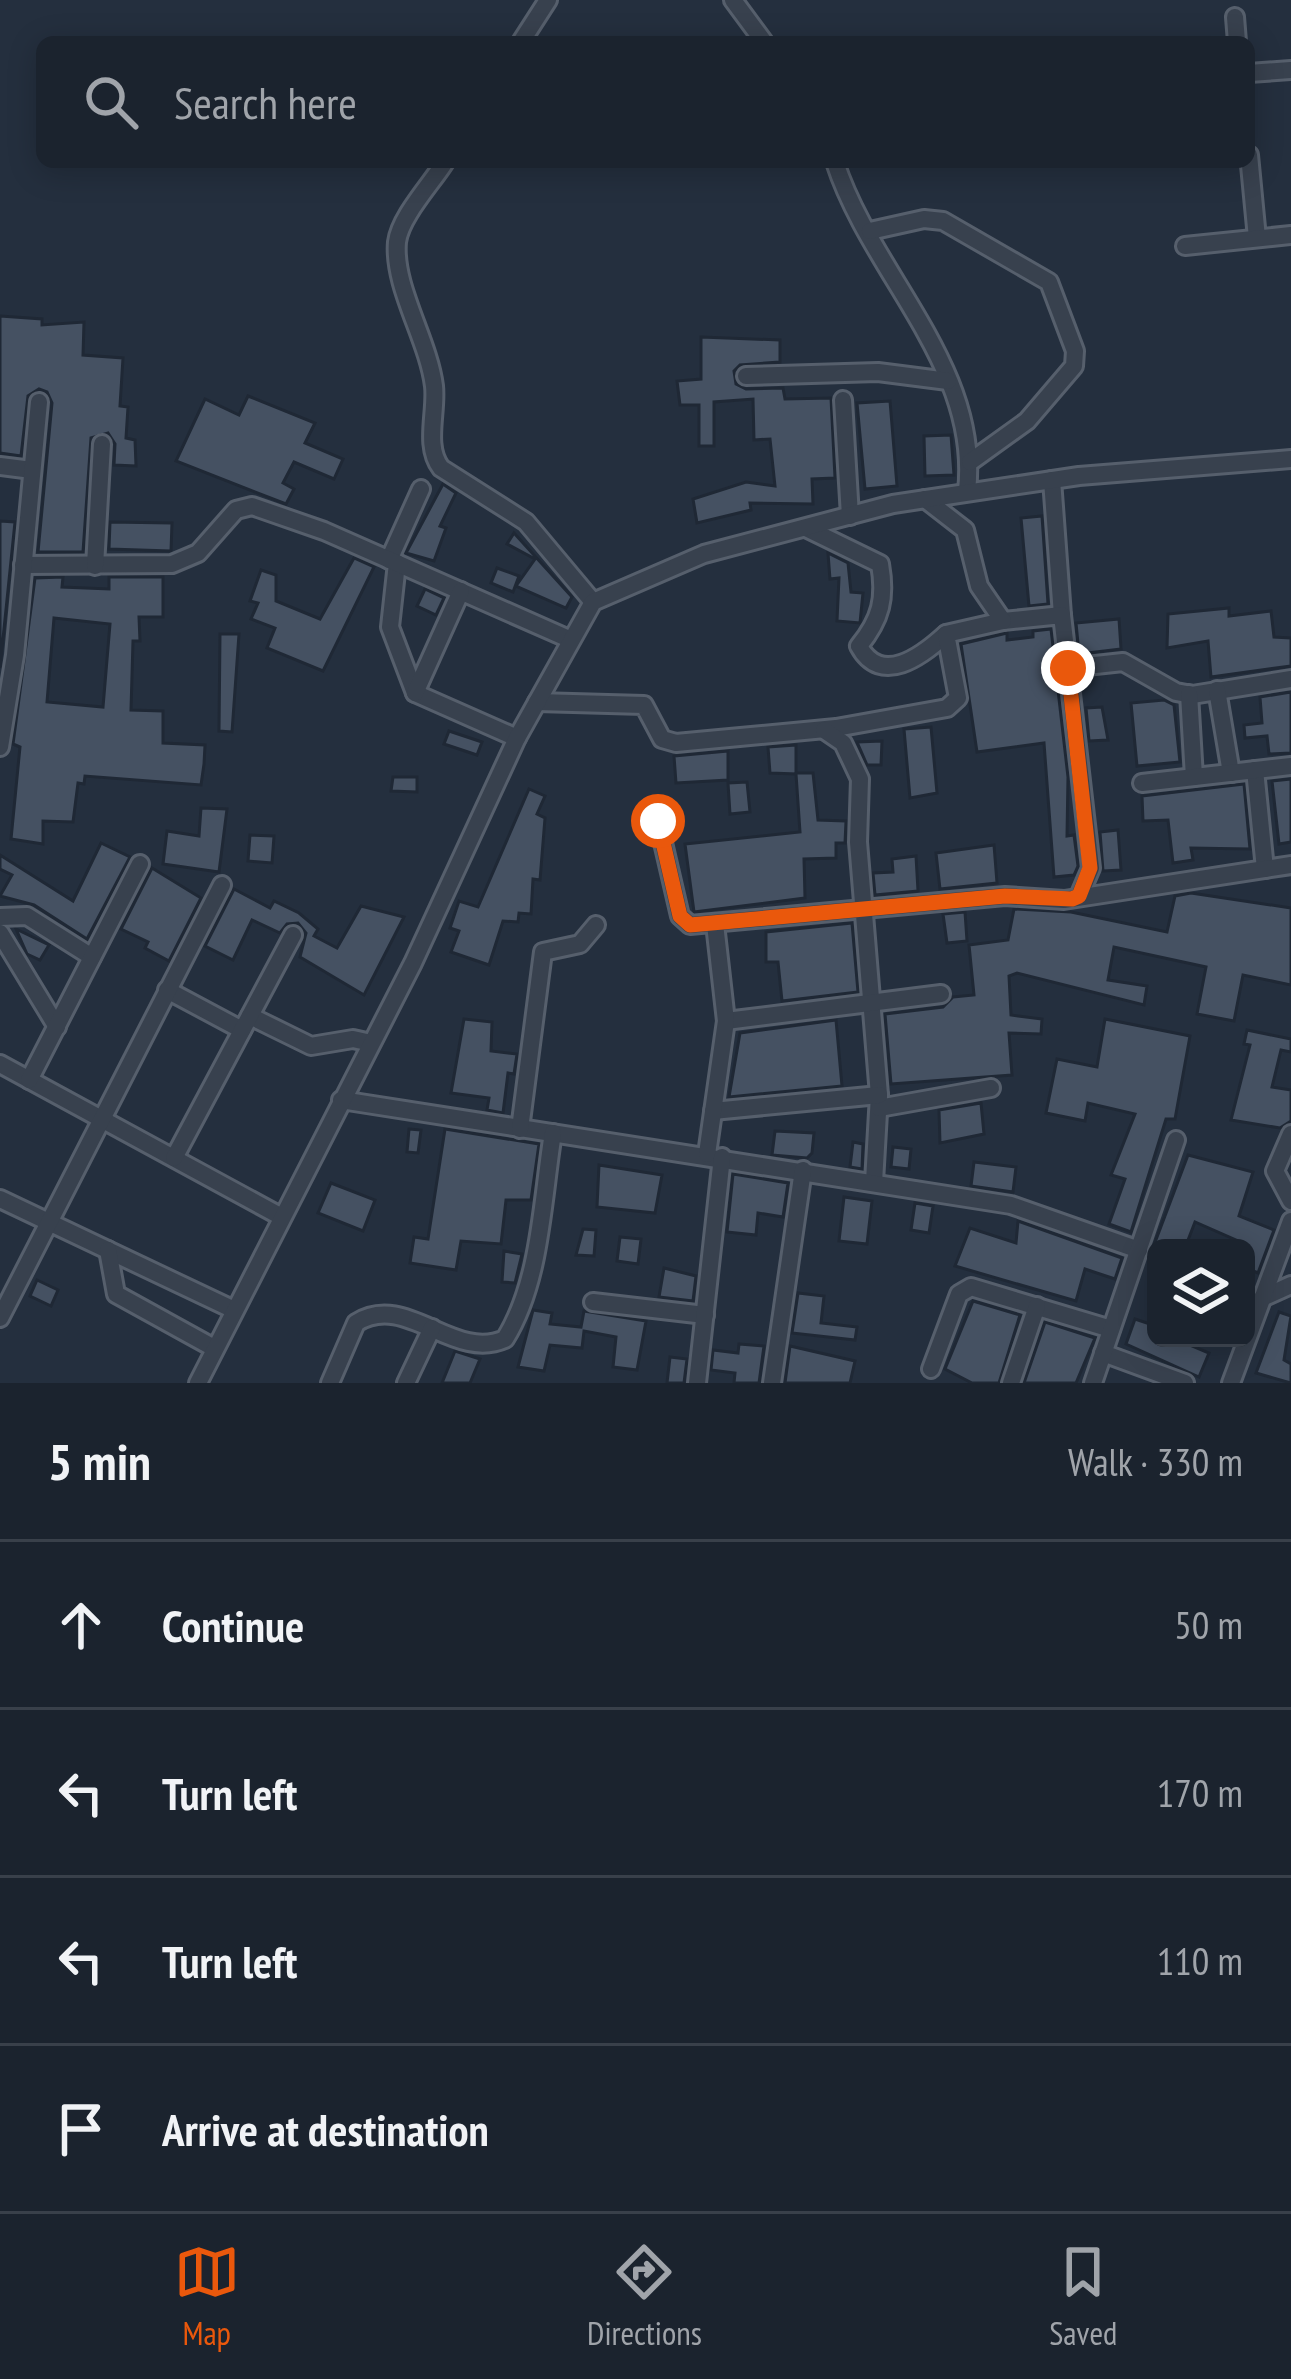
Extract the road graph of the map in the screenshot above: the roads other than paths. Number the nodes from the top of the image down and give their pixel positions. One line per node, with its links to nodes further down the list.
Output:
1 (548, 0): 4 (street)
2 (733, 0): 5 (street)
3 (1235, 17): 6 (street)
4 (525, 36)
5 (760, 36)
6 (1237, 36)
7 (1291, 70): 8 (street)
8 (1255, 73)
9 (441, 168): 35 (street)
10 (836, 168): 12 (street)
11 (1250, 168): 14 (street)
12 (871, 231): 17 (street); 22 (street)
13 (1291, 235): 14 (street)
14 (1258, 238): 15 (street)
15 (1185, 246)
16 (746, 376): 17 (street)
17 (948, 381): 22 (street)
18 (843, 400): 29 (street)
19 (39, 402): 24 (street)
20 (102, 444): 33 (street)
21 (1291, 459): 25 (street)
22 (970, 462): 27 (street)
23 (0, 466): 24 (street)
24 (32, 470): 32 (street)
25 (1052, 480): 27 (street); 36 (street)
26 (422, 489): 31 (street)
27 (967, 491): 28 (street)
28 (925, 499): 29 (street); 37 (street)
29 (850, 516): 30 (street)
30 (806, 528): 35 (street); 38 (street)
31 (393, 561): 33 (street); 34 (street); 43 (street)
32 (23, 566): 33 (street); 48 (street)
33 (95, 566)
34 (461, 591): 39 (street); 43 (street)
35 (593, 602): 39 (street)
36 (1062, 615): 37 (street); 40 (street)
37 (1003, 621): 38 (street)
38 (946, 634): 46 (street)
39 (569, 639): 45 (street)
40 (1068, 668): 44 (street); 59 (street)
41 (1291, 679): 42 (street)
42 (1217, 690): 44 (street); 51 (street)
43 (416, 693): 47 (street)
44 (1189, 694): 52 (street)
45 (537, 702): 46 (street); 47 (street)
46 (824, 730): 60 (street)
47 (517, 737): 73 (street)
48 (0, 747)
49 (1291, 766): 50 (street)
50 (1255, 770): 51 (street); 57 (street)
51 (1231, 772): 52 (street)
52 (1194, 777): 53 (street)
53 (1142, 783)
54 (658, 821): 62 (street)
55 (140, 864): 66 (street)
56 (1291, 866): 57 (street)
57 (1265, 869): 59 (street)
58 (222, 885): 67 (street)
59 (1079, 896): 60 (street)
60 (864, 910): 62 (street); 69 (street)
61 (0, 917): 66 (street)
62 (715, 924): 70 (street)
63 (596, 925): 81 (street)
64 (0, 933): 72 (street)
65 (293, 935): 71 (street)
66 (92, 957): 72 (street)
67 (167, 989): 71 (street); 80 (street)
68 (941, 994): 69 (street)
69 (872, 1004): 70 (street); 78 (street)
70 (726, 1022): 79 (street)
71 (246, 1023): 73 (street); 86 (street)
72 (56, 1027): 75 (street)
73 (371, 1043): 77 (street)
74 (0, 1064): 75 (street)
75 (29, 1080): 80 (street)
76 (991, 1088): 78 (street)
77 (341, 1100): 81 (street); 91 (street)
78 (879, 1101): 79 (street); 88 (street)
79 (713, 1111): 85 (street)
80 (100, 1118): 86 (street); 92 (street)
81 (520, 1129): 82 (street)
82 (553, 1133): 85 (street); 103 (street)
83 (1291, 1134): 90 (street)
84 (1176, 1140): 95 (street)
85 (714, 1156): 87 (street); 101 (street)
86 (174, 1158): 91 (street)
87 (802, 1170): 88 (street); 112 (street)
88 (874, 1182): 95 (street)
89 (0, 1199): 92 (street)
90 (1291, 1201)
91 (280, 1216): 100 (street)
92 (46, 1221): 94 (street); 102 (street)
93 (1291, 1221): 97 (street)
94 (108, 1250): 100 (street); 105 (street)
95 (1139, 1250): 104 (street)
96 (1291, 1285): 97 (street)
97 (1262, 1298): 116 (street)
98 (593, 1302): 101 (street)
99 (1037, 1306): 104 (street); 107 (street); 113 (street)
100 (232, 1309): 105 (street)
101 (705, 1315): 111 (street)
102 (0, 1318)
103 (431, 1328): 109 (street); 110 (street)
104 (1111, 1329): 106 (street)
105 (214, 1348): 108 (street)
106 (1102, 1353): 114 (street); 115 (street)
107 (931, 1369)
108 (202, 1381)
109 (330, 1383)
110 (406, 1383)
111 (698, 1383)
112 (772, 1383)
113 (1011, 1383)
114 (1093, 1383)
115 (1185, 1383)
116 (1231, 1383)

